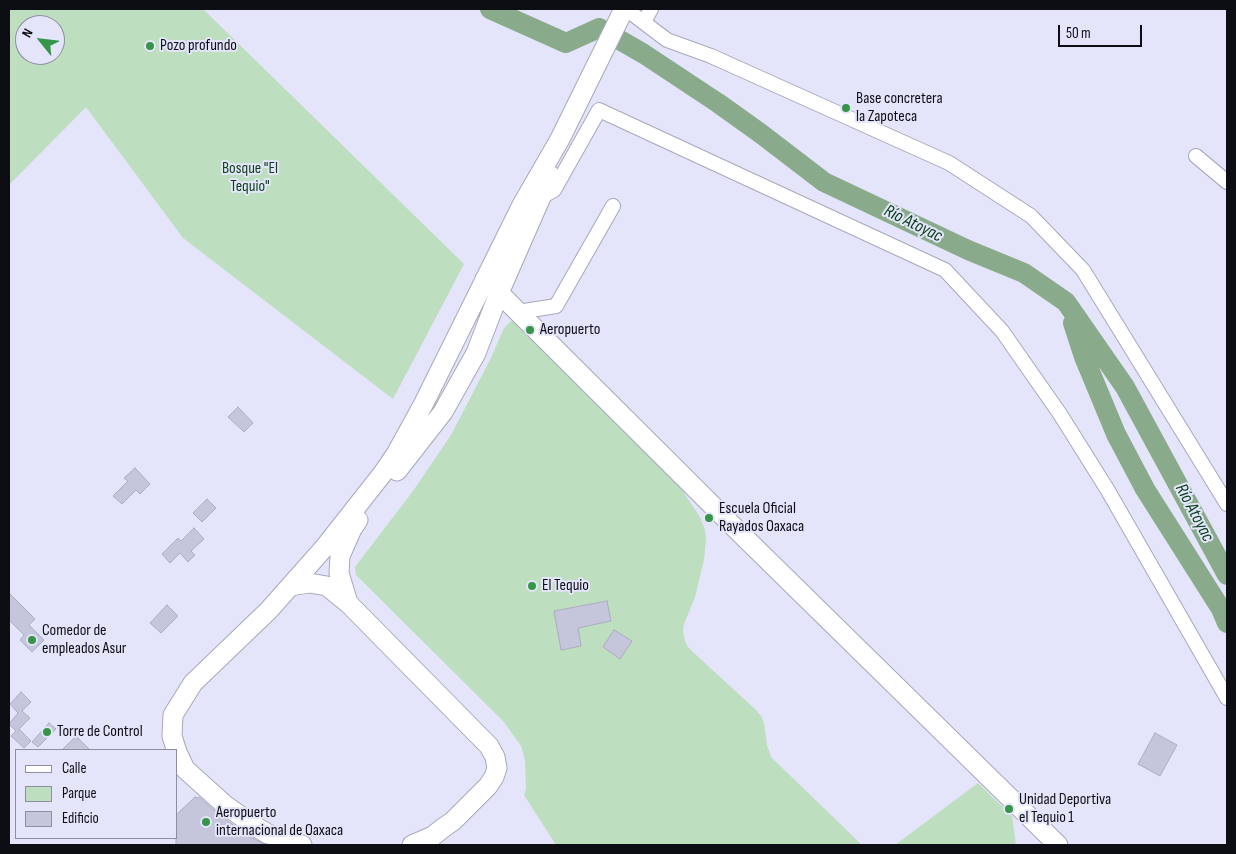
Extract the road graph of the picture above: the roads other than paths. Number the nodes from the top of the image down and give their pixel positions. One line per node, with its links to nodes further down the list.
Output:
1 (625, 9): 3 (street); 4 (street)
2 (651, 9): 3 (street)
3 (644, 22): 12 (street)
4 (560, 139): 7 (street); 9 (street)
5 (1196, 156): 6 (street)
6 (1227, 182)
7 (542, 197): 10 (street); 15 (street)
8 (613, 206): 11 (street)
9 (485, 279): 10 (street); 13 (street)
10 (499, 293): 11 (street); 14 (street)
11 (518, 312): 20 (street)
12 (1227, 504)
13 (290, 586): 14 (street); 16 (street)
14 (348, 603): 19 (street)
15 (1227, 698)
16 (176, 749)
17 (178, 754): 18 (street)
18 (302, 845)
19 (412, 845)
20 (1058, 845)

